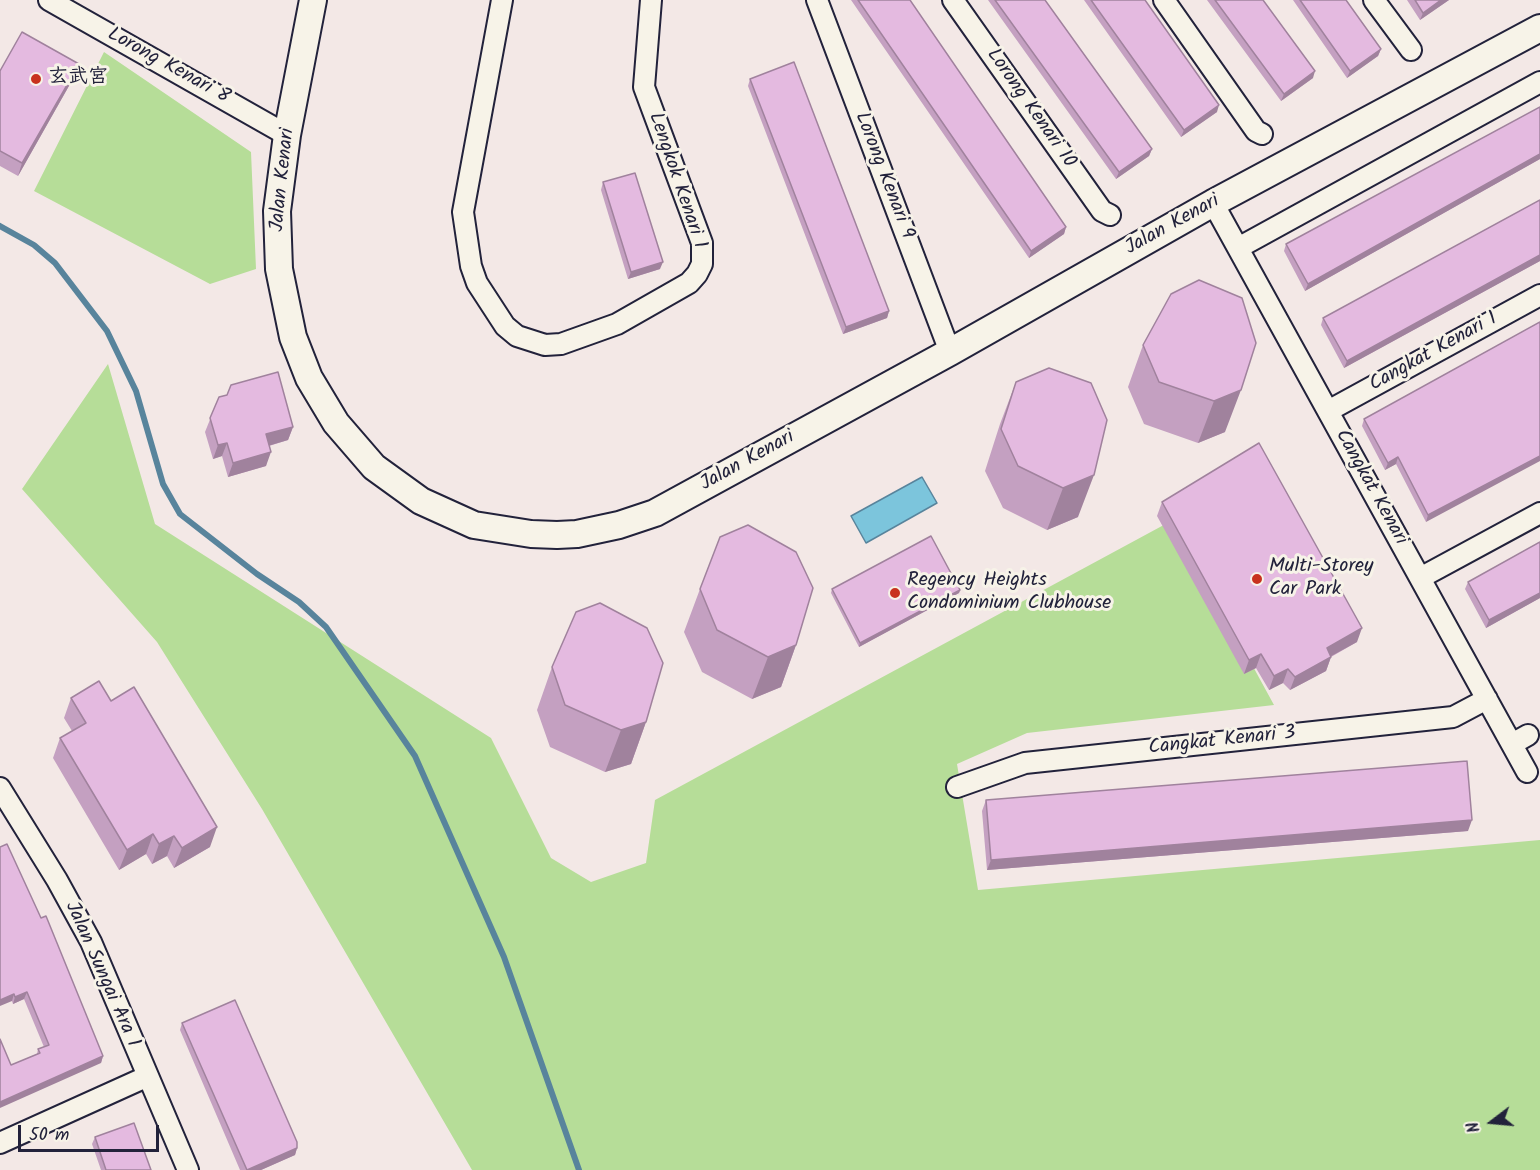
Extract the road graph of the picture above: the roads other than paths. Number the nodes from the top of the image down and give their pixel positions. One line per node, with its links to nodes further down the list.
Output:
1 (49, 0): 13 (street, Lorong Kenari 8)
2 (314, 0): 13 (street, Jalan Kenari)
3 (502, 0): 4 (street, Lengkok Kenari 1)
4 (651, 0)
5 (817, 0): 18 (street, Lorong Kenari 9)
6 (953, 0): 15 (street, Lorong Kenari 10)
7 (1164, 0): 12 (street)
8 (1374, 0): 10 (street)
9 (1540, 28): 14 (street, Jalan Kenari)
10 (1411, 50)
11 (1540, 82): 16 (street)
12 (1262, 134)
13 (287, 135): 18 (street, Jalan Kenari)
14 (1213, 203): 16 (street, Cangkat Kenari); 18 (street, Jalan Kenari)
15 (1110, 214)
16 (1238, 248): 19 (street, Cangkat Kenari)
17 (1540, 295): 19 (street, Cangkat Kenari 1)
18 (950, 352)
19 (1328, 411): 21 (street, Cangkat Kenari)
20 (1540, 513): 21 (street)
21 (1420, 578): 22 (street, Cangkat Kenari)
22 (1487, 699): 23 (street, Cangkat Kenari); 24 (street, Cangkat Kenari 3)
23 (1527, 772)
24 (957, 787)
25 (0, 788): 26 (street, Jalan Sungai Ara 1)
26 (146, 1077): 27 (street); 28 (street, Jalan Sungai Ara 1)
27 (0, 1143)
28 (188, 1170)

